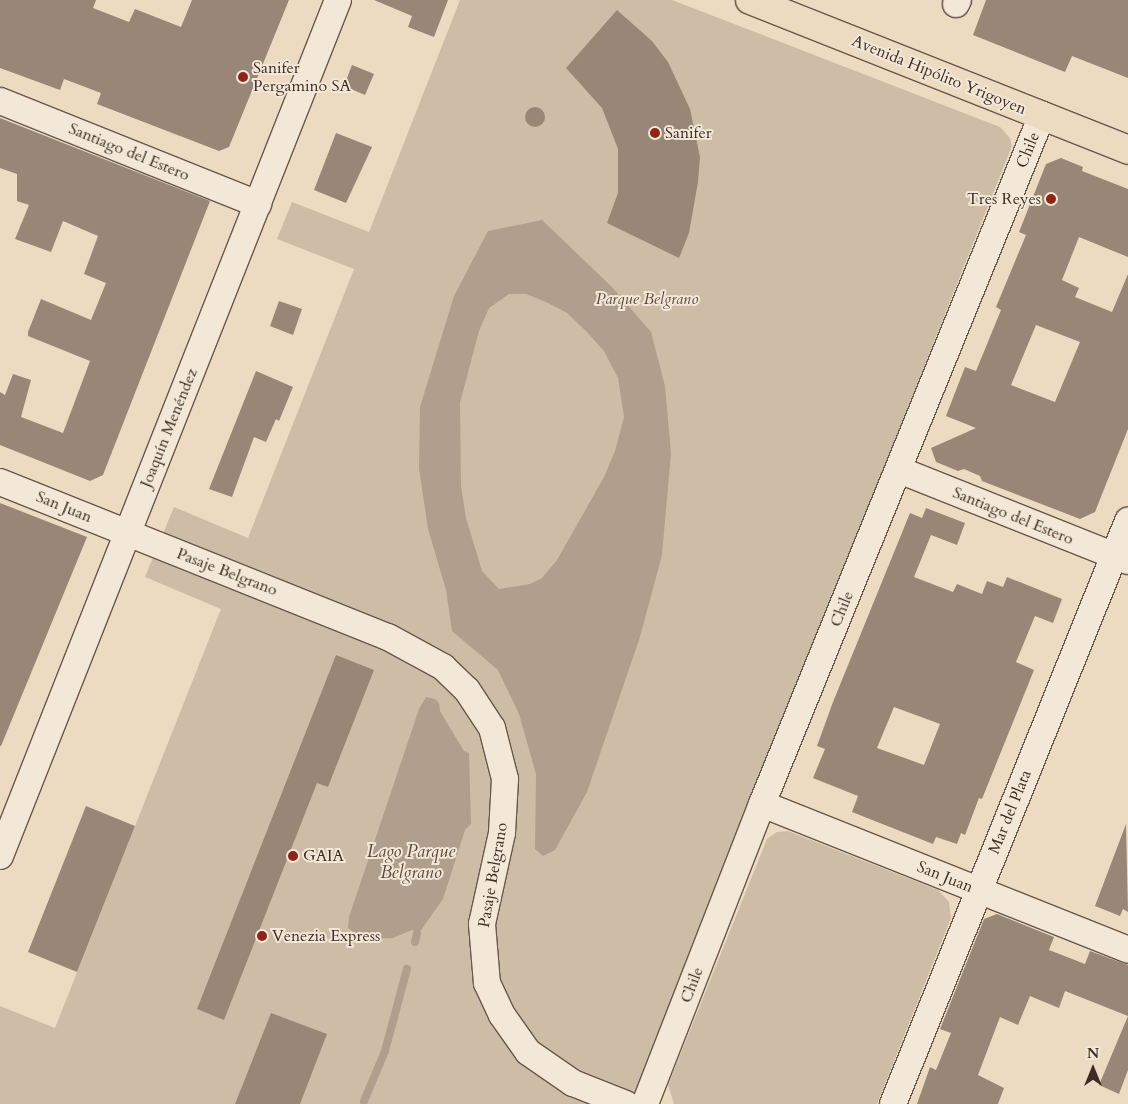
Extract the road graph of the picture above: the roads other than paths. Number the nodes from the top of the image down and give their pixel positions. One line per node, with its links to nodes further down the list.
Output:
1 (338, 0): 6 (street, Joaquín Menéndez)
2 (750, 0): 4 (main road, Avenida Hipólito Yrigoyen)
3 (0, 101): 6 (street, Santiago del Estero)
4 (1042, 116): 5 (main road, Avenida Hipólito Yrigoyen); 7 (street, Chile)
5 (1128, 150)
6 (258, 204): 10 (street, Joaquín Menéndez)
7 (899, 470): 11 (street, Santiago del Estero); 12 (street, Chile)
8 (0, 482): 10 (street, San Juan)
9 (1128, 521): 11 (street, Mar del Plata)
10 (127, 532): 13 (street, Joaquín Menéndez); 16 (street, Pasaje Belgrano)
11 (1121, 559): 14 (street, Mar del Plata)
12 (762, 804): 14 (street, San Juan); 17 (street, Chile)
13 (0, 856)
14 (978, 890): 15 (street, San Juan); 18 (street, Mar del Plata)
15 (1128, 950)
16 (626, 1104)
17 (645, 1104)
18 (893, 1104)

